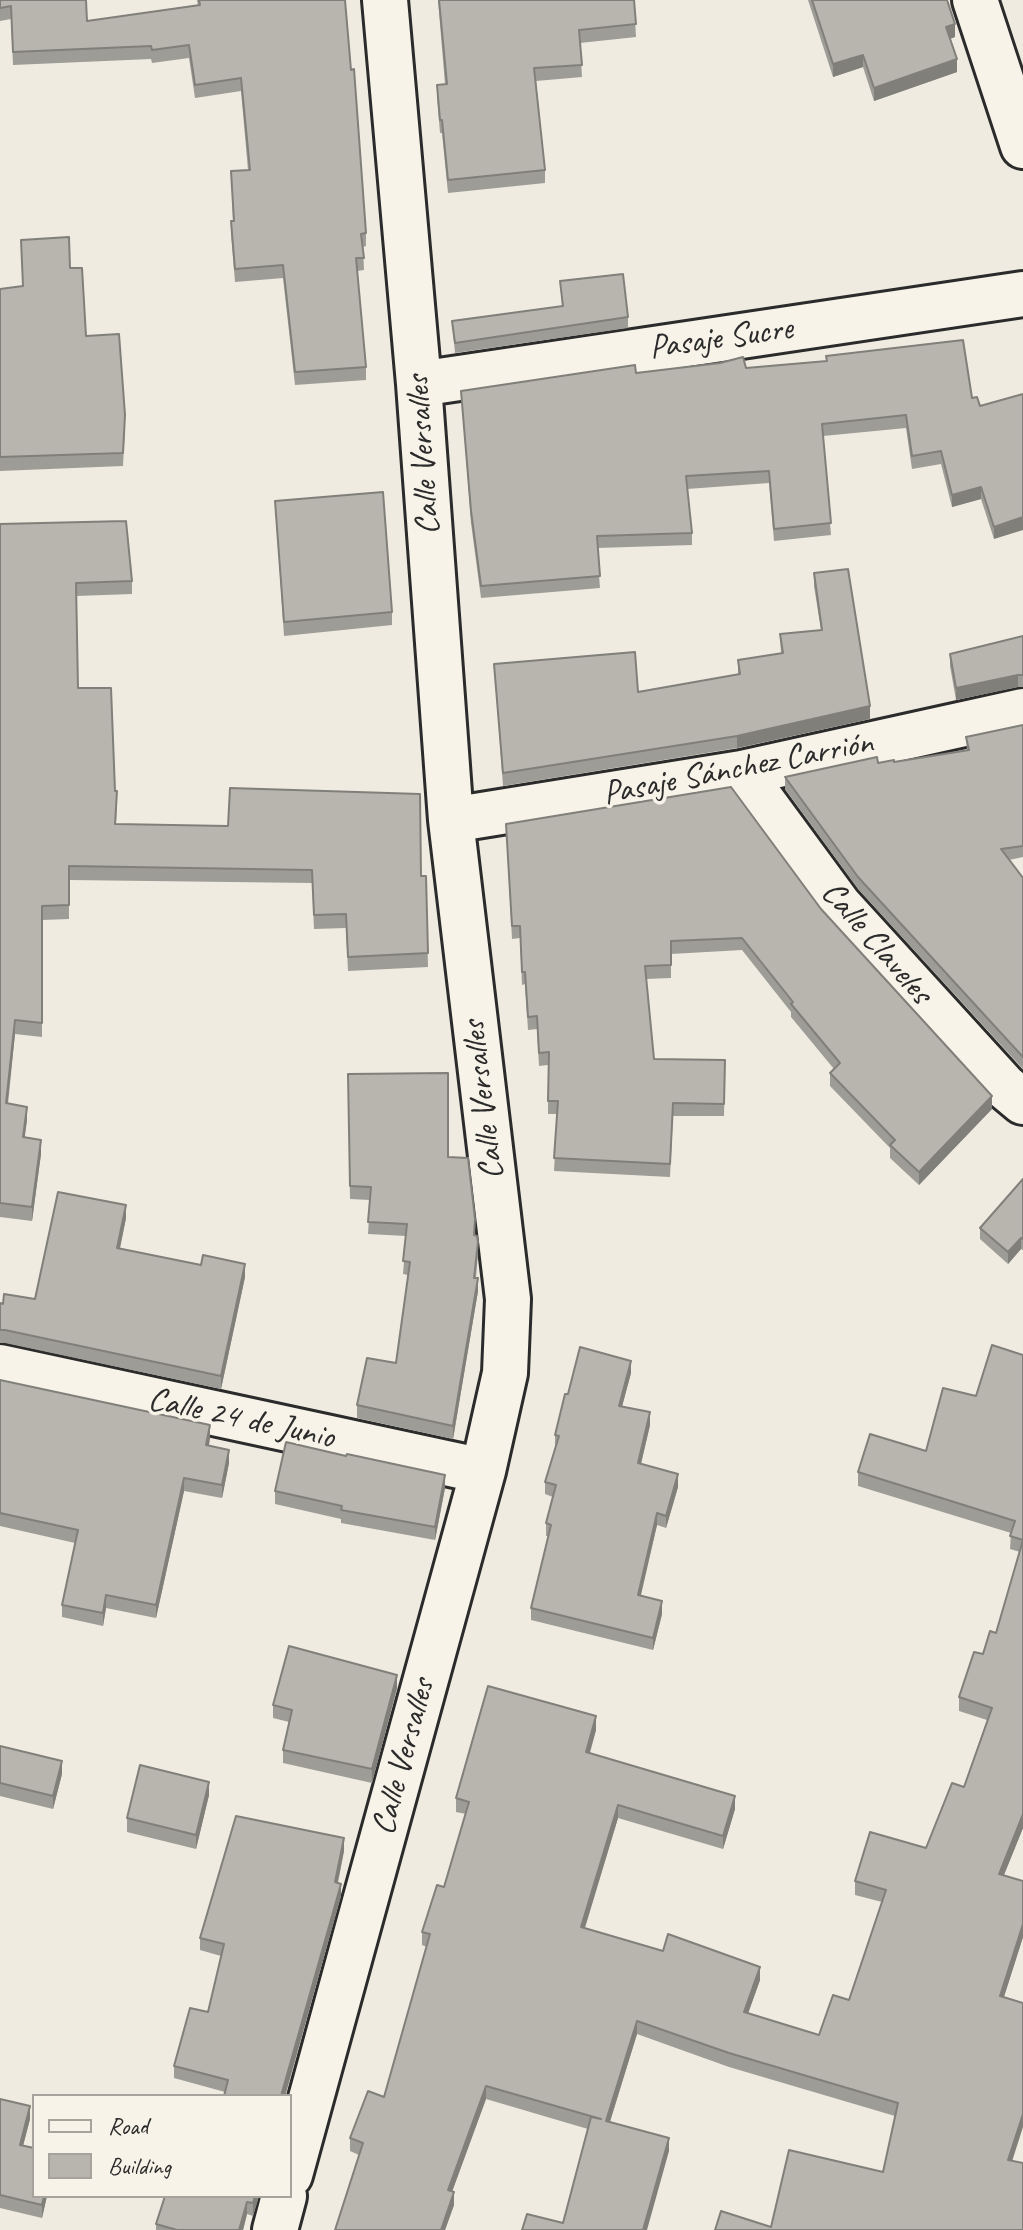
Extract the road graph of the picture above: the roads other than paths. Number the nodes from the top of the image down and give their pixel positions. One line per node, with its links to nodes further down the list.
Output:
1 (385, 0): 5 (street, Calle Versalles)
2 (975, 0): 3 (street)
3 (1023, 146)
4 (1023, 294): 5 (street, Pasaje Sucre)
5 (419, 384): 8 (street, Calle Versalles)
6 (1023, 711): 7 (street, Pasaje Sánchez Carrión)
7 (742, 773): 8 (street, Pasaje Sánchez Carrión); 9 (street, Calle Claveles)
8 (451, 820): 11 (street, Calle Versalles)
9 (1023, 1102)
10 (0, 1367): 11 (street, Calle 24 de Junio)
11 (483, 1471): 12 (street, Calle Versalles)
12 (292, 2168)
13 (283, 2198): 14 (street)
14 (275, 2230)

